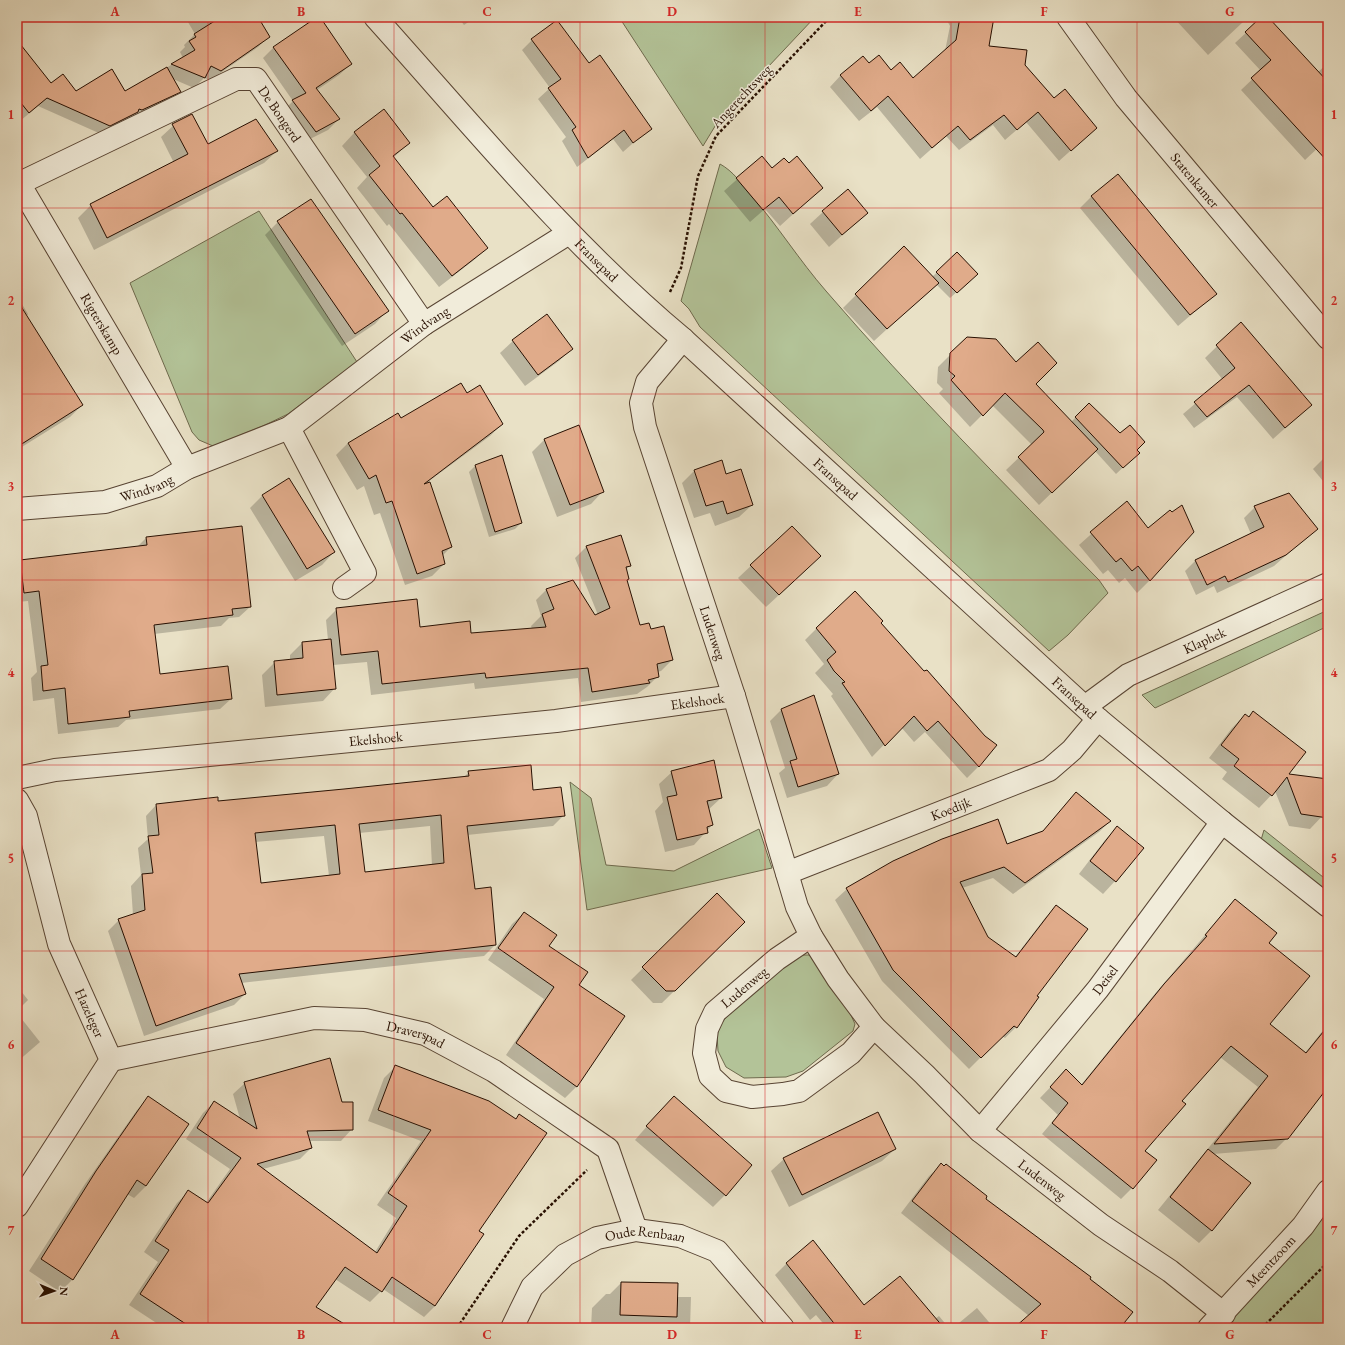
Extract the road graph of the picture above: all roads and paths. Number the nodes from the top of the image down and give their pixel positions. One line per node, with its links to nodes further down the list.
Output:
1 (375, 17): 5 (street, Fransepad)
2 (830, 17): 6 (path, Angerechtsweg)
3 (1068, 17): 8 (street, Statenkamer)
4 (18, 181): 7 (street, De Bongerd); 11 (street, Rigterskamp)
5 (569, 233): 6 (street, Fransepad); 7 (street, Windvang)
6 (658, 318): 9 (street, Fransepad)
7 (424, 324): 10 (street, Windvang)
8 (1328, 338)
9 (683, 339): 15 (street, Ludenweg); 16 (street, Fransepad)
10 (289, 428): 11 (street, Windvang); 14 (street)
11 (187, 468): 12 (street, Windvang)
12 (17, 509)
13 (1328, 584): 16 (street, Klaphek)
14 (344, 588)
15 (734, 696): 17 (street, Ekelshoek); 20 (street, Ludenweg)
16 (1092, 712): 19 (street, Fransepad); 20 (street, Koedijk)
17 (17, 778)
18 (17, 800): 24 (street, Hazeleger)
19 (1222, 822): 21 (street, Fransepad); 25 (street, Deisel)
20 (787, 873): 22 (street, Ludenweg)
21 (1328, 906)
22 (811, 936): 23 (street, Ludenweg); 23 (street, Ludenweg)
23 (874, 1027): 25 (street, Ludenweg)
24 (111, 1060): 26 (street, Draverspad); 28 (street)
25 (980, 1131): 31 (street, Ludenweg)
26 (608, 1149): 29 (street); 32 (path)
27 (1328, 1191): 31 (street, Meentzoom)
28 (17, 1206)
29 (636, 1230): 33 (street, Oude Renbaan); 34 (street, Oude Renbaan)
30 (1328, 1262): 35 (path)
31 (1217, 1321)
32 (457, 1328)
33 (512, 1328)
34 (783, 1328)
35 (1262, 1328)

